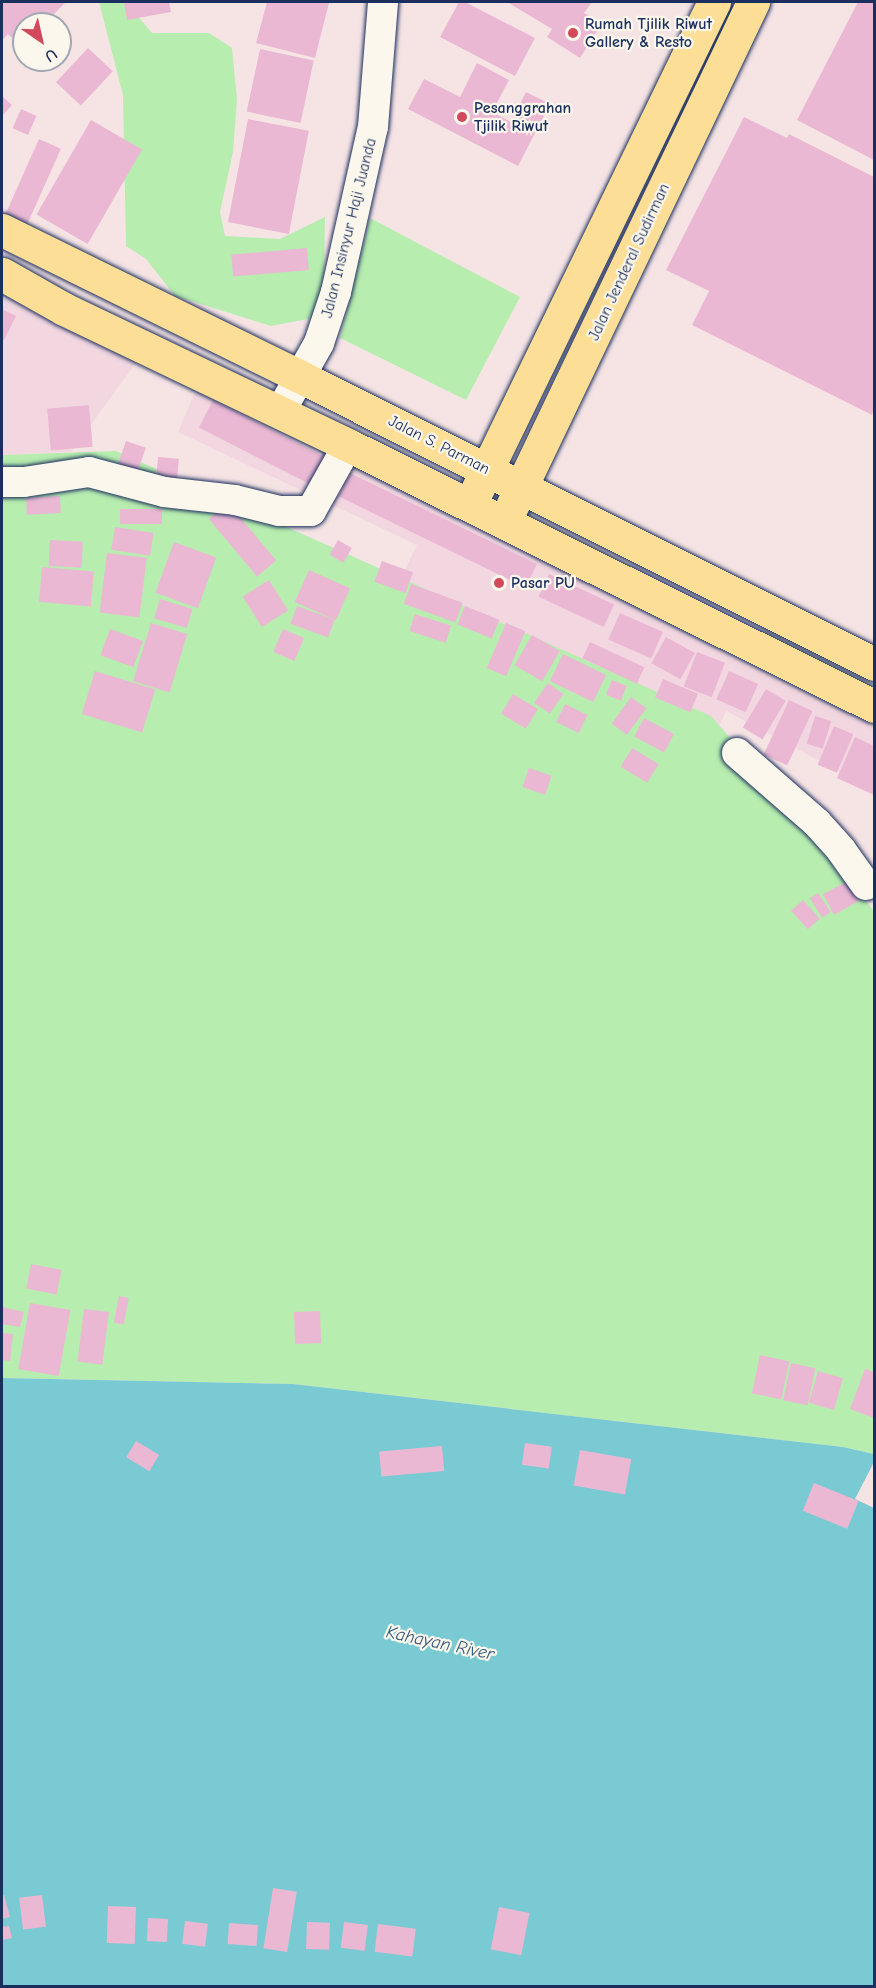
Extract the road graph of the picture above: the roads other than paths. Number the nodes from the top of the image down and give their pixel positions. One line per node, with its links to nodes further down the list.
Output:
1 (383, 2): 8 (street, Jalan Insinyur Haji Juanda)
2 (714, 2): 4 (main road)
3 (753, 2): 5 (main road, Jalan Jenderal Sudirman)
4 (680, 73): 5 (main road); 11 (main road)
5 (711, 89): 13 (main road, Jalan Jenderal Sudirman)
6 (2, 230): 8 (main road, Jalan S. Parman)
7 (2, 274): 9 (main road)
8 (299, 375): 9 (street, Jalan Insinyur Haji Juanda); 11 (main road, Jalan S. Parman)
9 (280, 412): 10 (main road)
10 (348, 445): 12 (street); 14 (main road)
11 (487, 469): 13 (main road, Jalan S. Parman); 14 (main road)
12 (2, 482)
13 (522, 487): 15 (main road, Jalan Jenderal Sudirman); 16 (main road, Jalan S. Parman)
14 (470, 505): 15 (main road)
15 (504, 523): 17 (main road)
16 (874, 664)
17 (874, 706)
18 (737, 753): 19 (street)
19 (872, 889)

